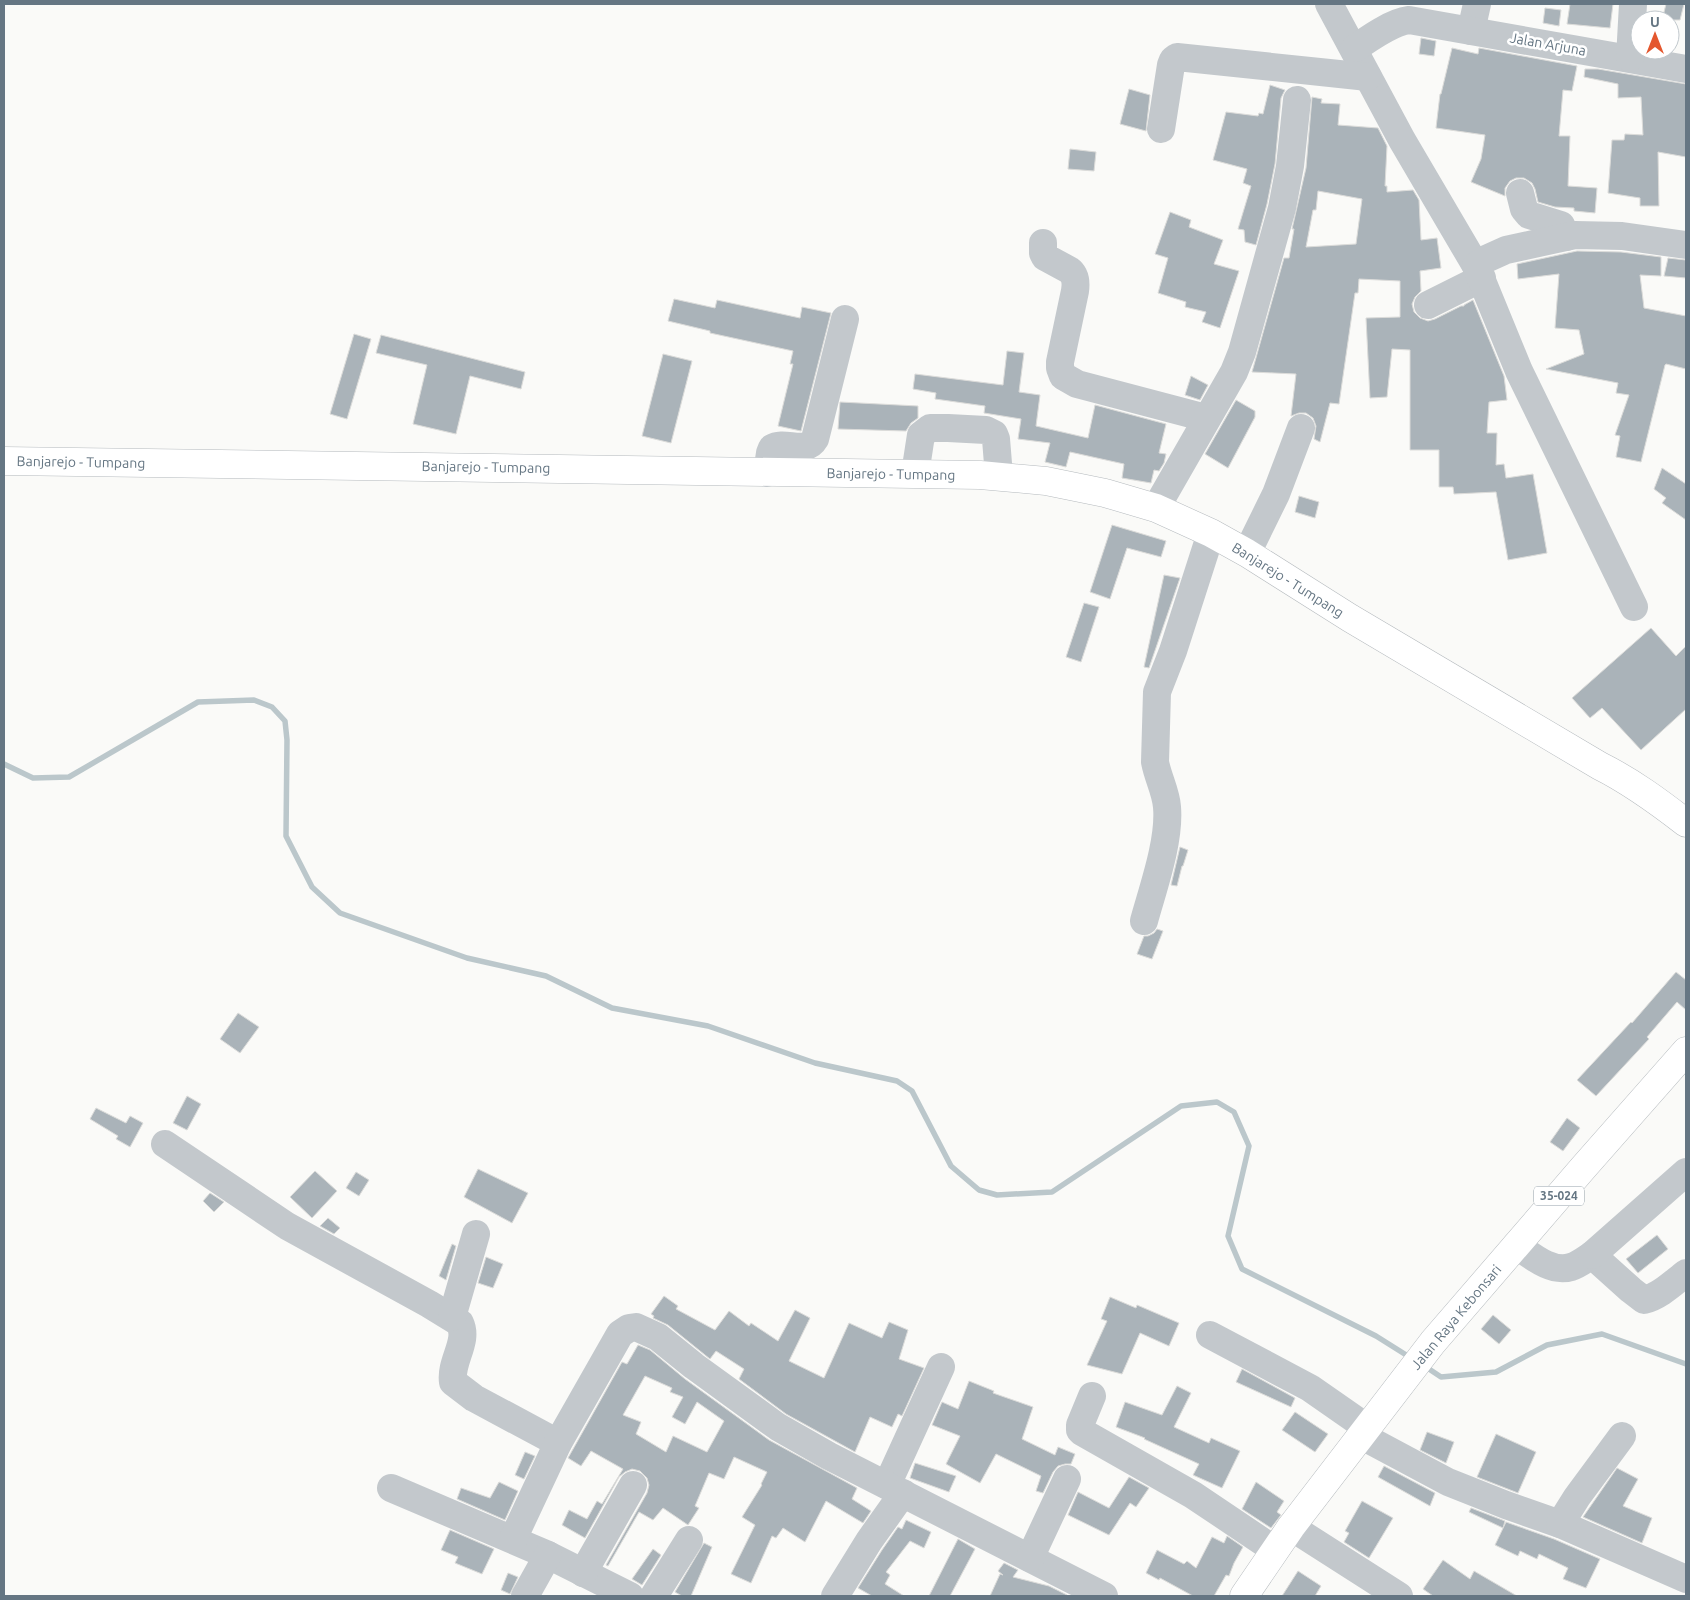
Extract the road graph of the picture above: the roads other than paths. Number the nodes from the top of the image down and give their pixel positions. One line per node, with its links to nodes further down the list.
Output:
1 (1329, 4): 4 (street)
2 (1477, 4): 3 (street)
3 (1470, 31): 4 (street, Jalan Arjuna); 5 (street, Jalan Arjuna)
4 (1363, 43): 8 (street)
5 (1630, 58)
6 (1640, 60): 7 (street, Jalan Arjuna)
7 (1686, 69)
8 (1368, 77): 10 (street); 15 (street)
9 (1298, 100): 18 (street)
10 (1161, 129)
11 (1520, 194): 12 (street)
12 (1566, 237): 14 (street); 15 (street)
13 (1043, 243): 18 (street)
14 (1686, 245)
15 (1487, 263): 16 (street); 27 (street)
16 (1428, 305)
17 (845, 319): 21 (street)
18 (1206, 418): 24 (street)
19 (1301, 428): 26 (street)
20 (4, 461): 21 (main road, Banjarejo - Tumpang)
21 (767, 473): 22 (main road, Banjarejo - Tumpang)
22 (914, 474): 23 (main road, Banjarejo - Tumpang); 23 (street)
23 (999, 476): 24 (main road, Banjarejo - Tumpang)
24 (1156, 508): 25 (main road, Banjarejo - Tumpang)
25 (1211, 533): 26 (main road, Banjarejo - Tumpang); 29 (street)
26 (1247, 553): 28 (main road, Banjarejo - Tumpang)
27 (1634, 607)
28 (1686, 824)
29 (1144, 921)
30 (1686, 1052): 34 (main road, Jalan Raya Kebonsari / 35-024)
31 (165, 1144): 37 (street)
32 (1686, 1172): 35 (street)
33 (476, 1234): 37 (street)
34 (1516, 1245): 35 (street); 41 (main road, Jalan Raya Kebonsari / 35-024)
35 (1592, 1255): 36 (street)
36 (1686, 1272)
37 (452, 1317): 43 (street)
38 (1210, 1335): 41 (street)
39 (941, 1367): 47 (street)
40 (1092, 1396): 52 (street)
41 (1363, 1431): 48 (street); 49 (main road, Jalan Raya Kebonsari / 35-024)
42 (1622, 1436): 48 (street)
43 (558, 1443): 47 (street); 50 (street)
44 (1067, 1479): 54 (street)
45 (633, 1485): 55 (street)
46 (391, 1488): 50 (street)
47 (895, 1489): 54 (street); 60 (street)
48 (1560, 1524): 56 (street)
49 (1291, 1527): 52 (main road, Jalan Raya Kebonsari / 35-024); 63 (street)
50 (513, 1539): 53 (street)
51 (689, 1540): 59 (street)
52 (1275, 1550): 62 (main road, Jalan Raya Kebonsari / 35-024)
53 (548, 1555): 55 (street); 57 (street)
54 (1030, 1558): 61 (street)
55 (583, 1573): 58 (street)
56 (1686, 1579)
57 (525, 1596)
58 (630, 1596)
59 (654, 1596)
60 (835, 1596)
61 (1104, 1596)
62 (1244, 1596)
63 (1399, 1596)

